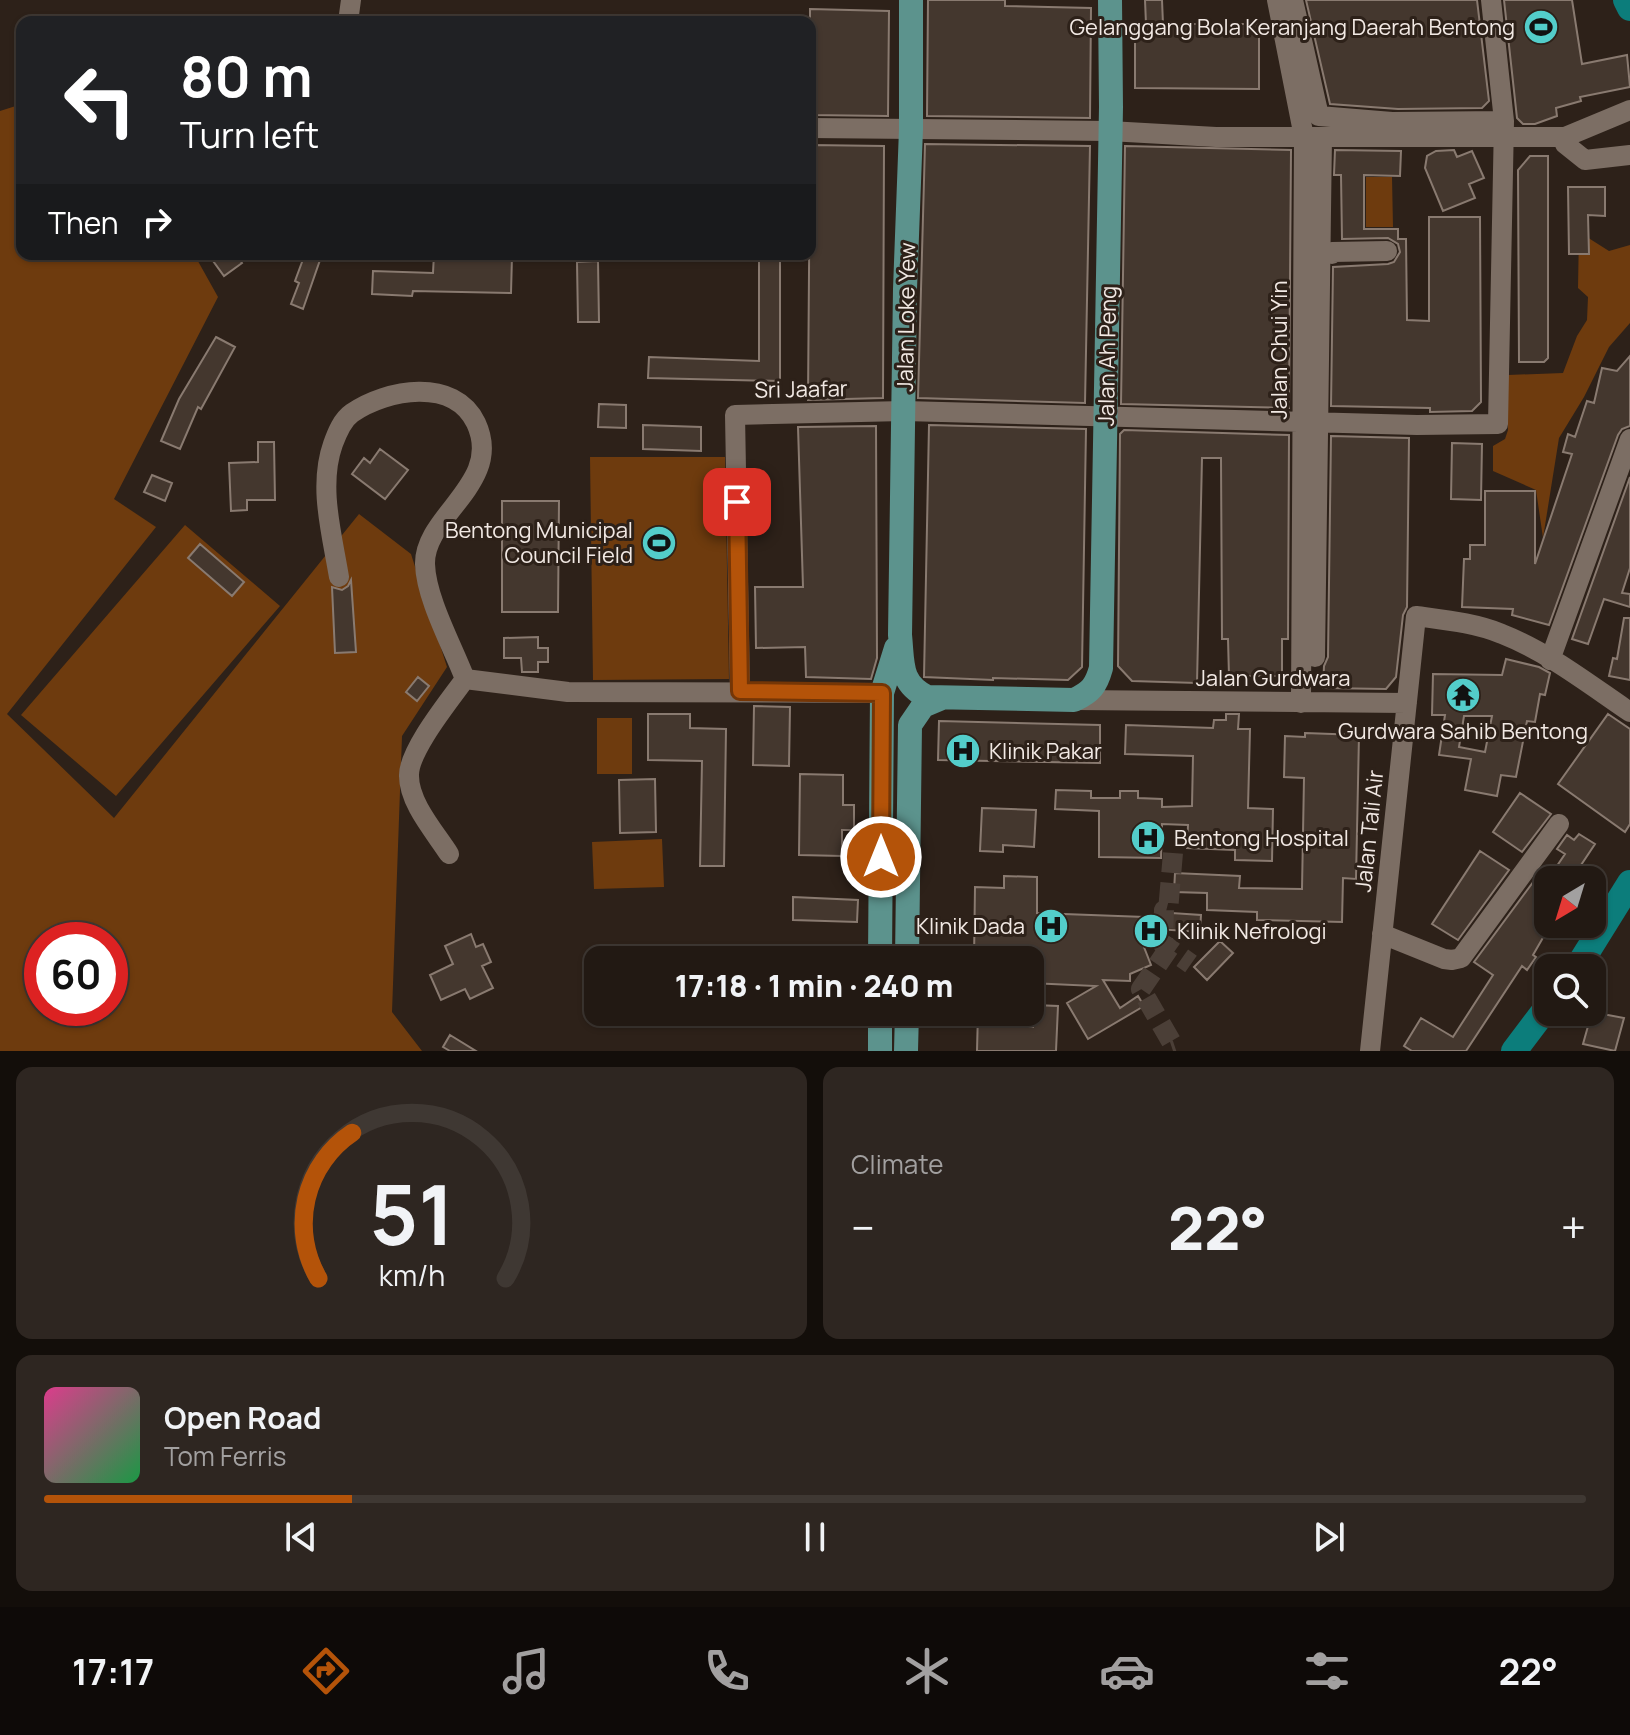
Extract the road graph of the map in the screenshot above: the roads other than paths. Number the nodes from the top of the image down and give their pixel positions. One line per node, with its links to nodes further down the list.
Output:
1 (911, 0): 8 (main road, Jalan Loke Yew)
2 (1110, 0): 10 (main road, Jalan Ah Peng)
3 (1277, 0): 11 (street, Jalan Chui Yin)
4 (1293, 0): 9 (street)
5 (1491, 0): 9 (street)
6 (1630, 110): 12 (street)
7 (816, 128): 8 (street)
8 (911, 129): 10 (street); 16 (main road, Jalan Loke Yew)
9 (1504, 130): 11 (street); 12 (street); 18 (street, Sri Jaafar)
10 (1109, 131): 11 (street); 17 (main road, Jalan Ah Peng)
11 (1313, 137): 18 (street, Jalan Chui Yin)
12 (1565, 137): 13 (street)
13 (1630, 155)
14 (1387, 251): 15 (street)
15 (1332, 254)
16 (904, 411): 17 (street, Sri Jaafar); 21 (main road, Jalan Loke Yew); 25 (street, Sri Jaafar)
17 (1106, 416): 18 (street, Sri Jaafar); 23 (main road, Jalan Ah Peng)
18 (1310, 421): 30 (street, Jalan Chui Yin)
19 (1630, 439): 22 (street)
20 (339, 577): 24 (street)
21 (900, 635): 26 (main road); 27 (main road)
22 (1550, 660): 31 (street, Jalan Tali Air); 32 (street)
23 (1101, 668): 28 (main road); 29 (street)
24 (465, 679): 25 (street); 34 (street)
25 (740, 691): 26 (street)
26 (882, 693): 36 (main road)
27 (942, 698): 28 (main road); 37 (main road)
28 (1074, 700): 29 (street, Jalan Gurdwara)
29 (1139, 702): 30 (street, Jalan Gurdwara)
30 (1308, 703): 31 (street, Jalan Gurdwara)
31 (1407, 703): 35 (street, Jalan Tali Air)
32 (1630, 712)
33 (1559, 824): 35 (street)
34 (449, 854)
35 (1382, 934): 42 (street, Jalan Tali Air)
36 (880, 946)
37 (907, 946)
38 (880, 1026): 40 (main road)
39 (907, 1026): 41 (main road)
40 (880, 1051)
41 (906, 1051)
42 (1370, 1051)

